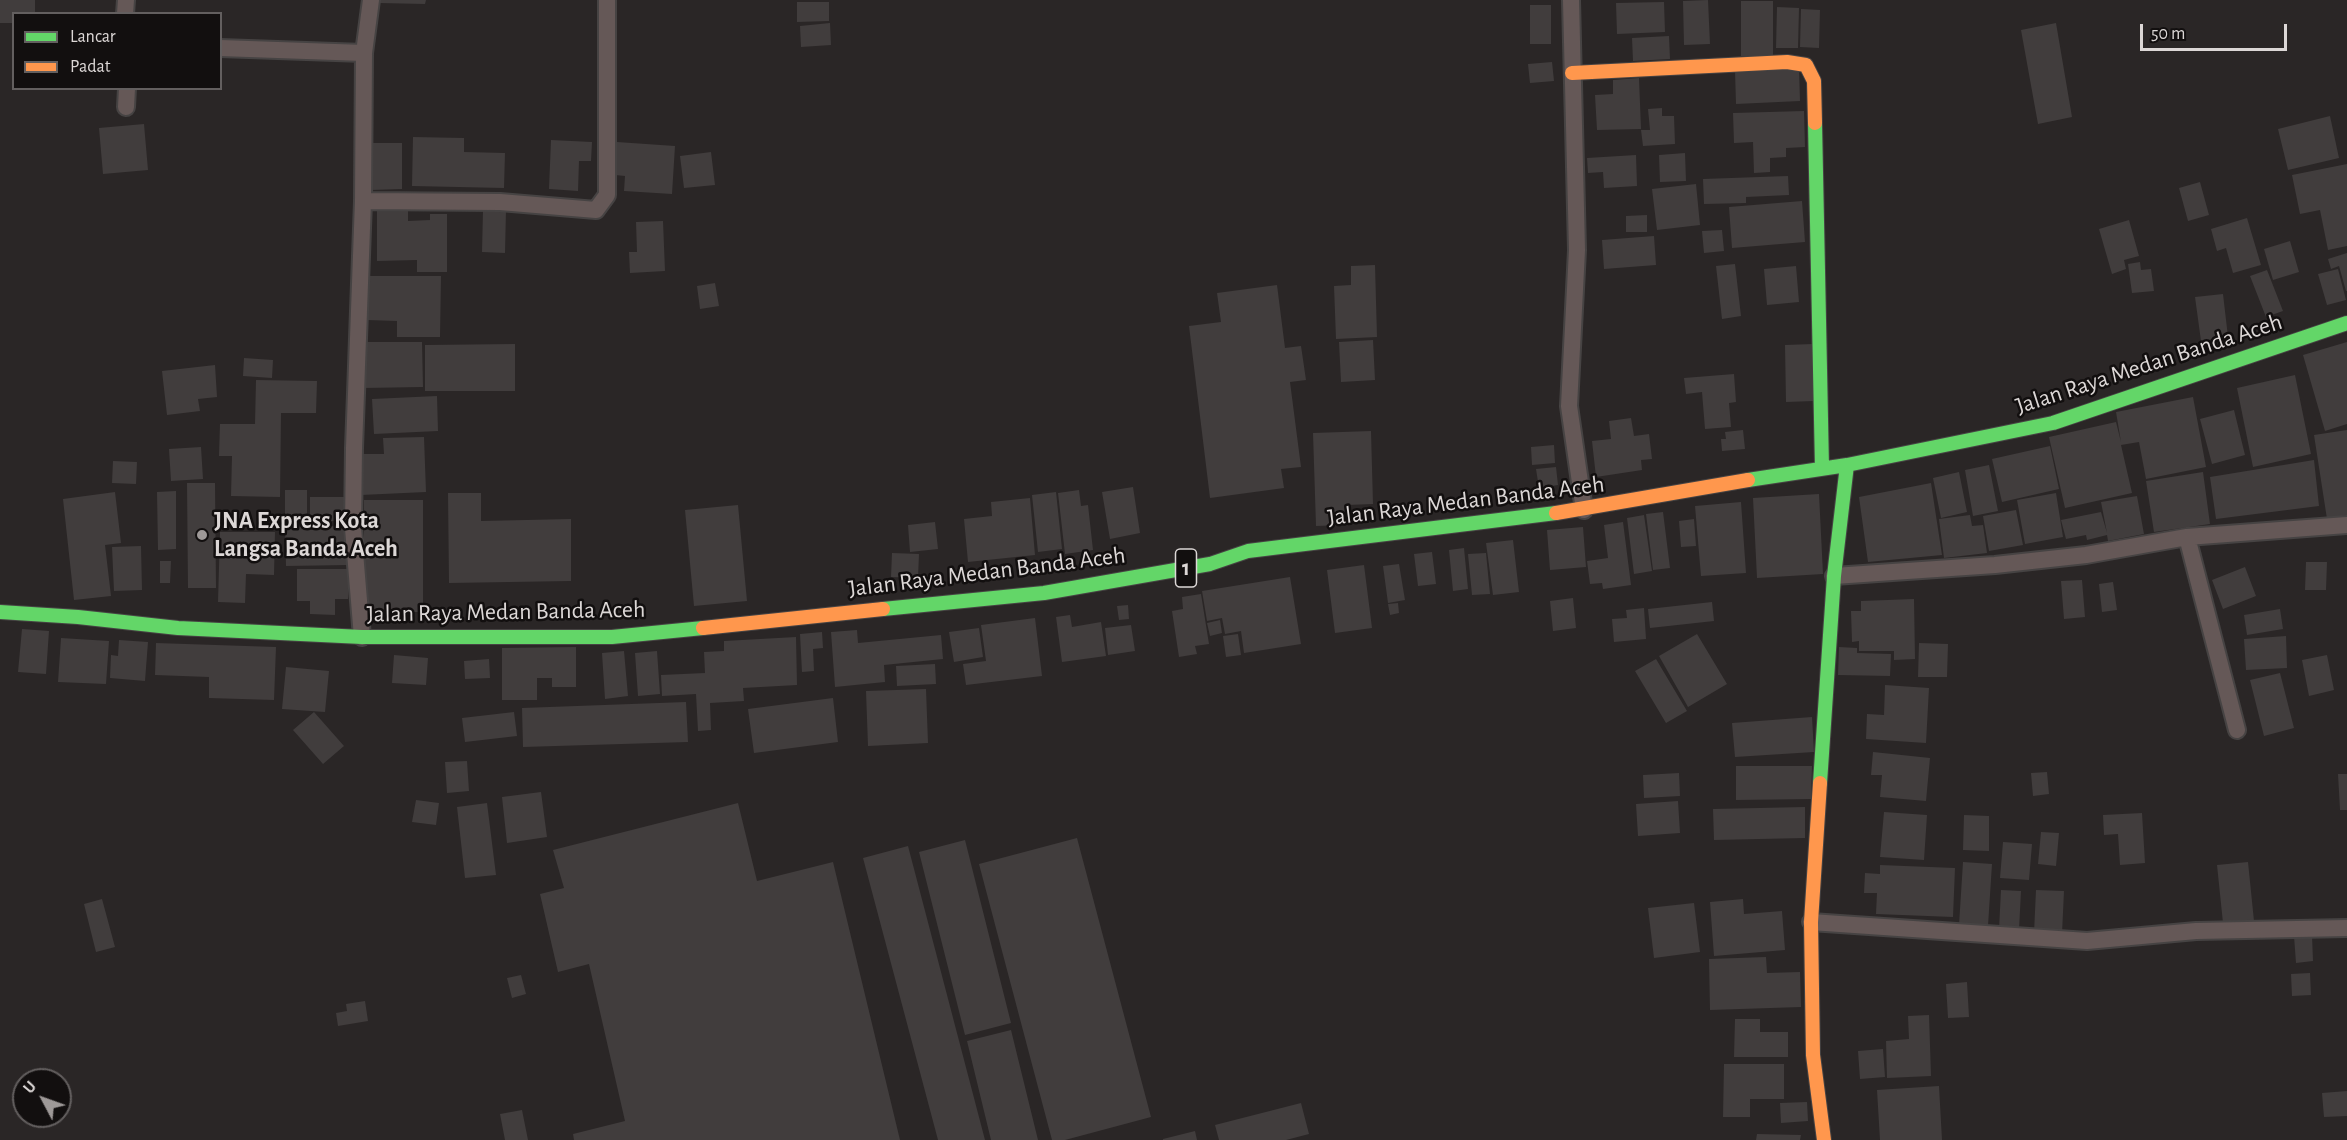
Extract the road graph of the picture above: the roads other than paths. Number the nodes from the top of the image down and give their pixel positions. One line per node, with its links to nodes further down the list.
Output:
1 (371, 0): 5 (street)
2 (607, 0): 9 (street)
3 (1571, 0): 6 (street)
4 (222, 48): 5 (street)
5 (364, 53): 9 (street)
6 (1572, 73): 12 (main road); 13 (street)
7 (127, 90): 8 (street)
8 (126, 107)
9 (363, 201): 18 (street)
10 (2347, 323): 11 (main road, Jalan Raya Medan Banda Aceh / 1)
11 (1847, 465): 12 (main road, Jalan Raya Medan Banda Aceh / 1); 16 (main road)
12 (1822, 468): 13 (main road, Jalan Raya Medan Banda Aceh / 1)
13 (1584, 510): 18 (main road, Jalan Raya Medan Banda Aceh / 1)
14 (2347, 525): 15 (street)
15 (2187, 537): 16 (street); 19 (street)
16 (1834, 576): 20 (main road)
17 (0, 612): 18 (main road, Jalan Raya Medan Banda Aceh / 1)
18 (362, 637)
19 (2237, 730)
20 (1811, 922): 21 (street); 22 (main road)
21 (2347, 928)
22 (1824, 1140)

